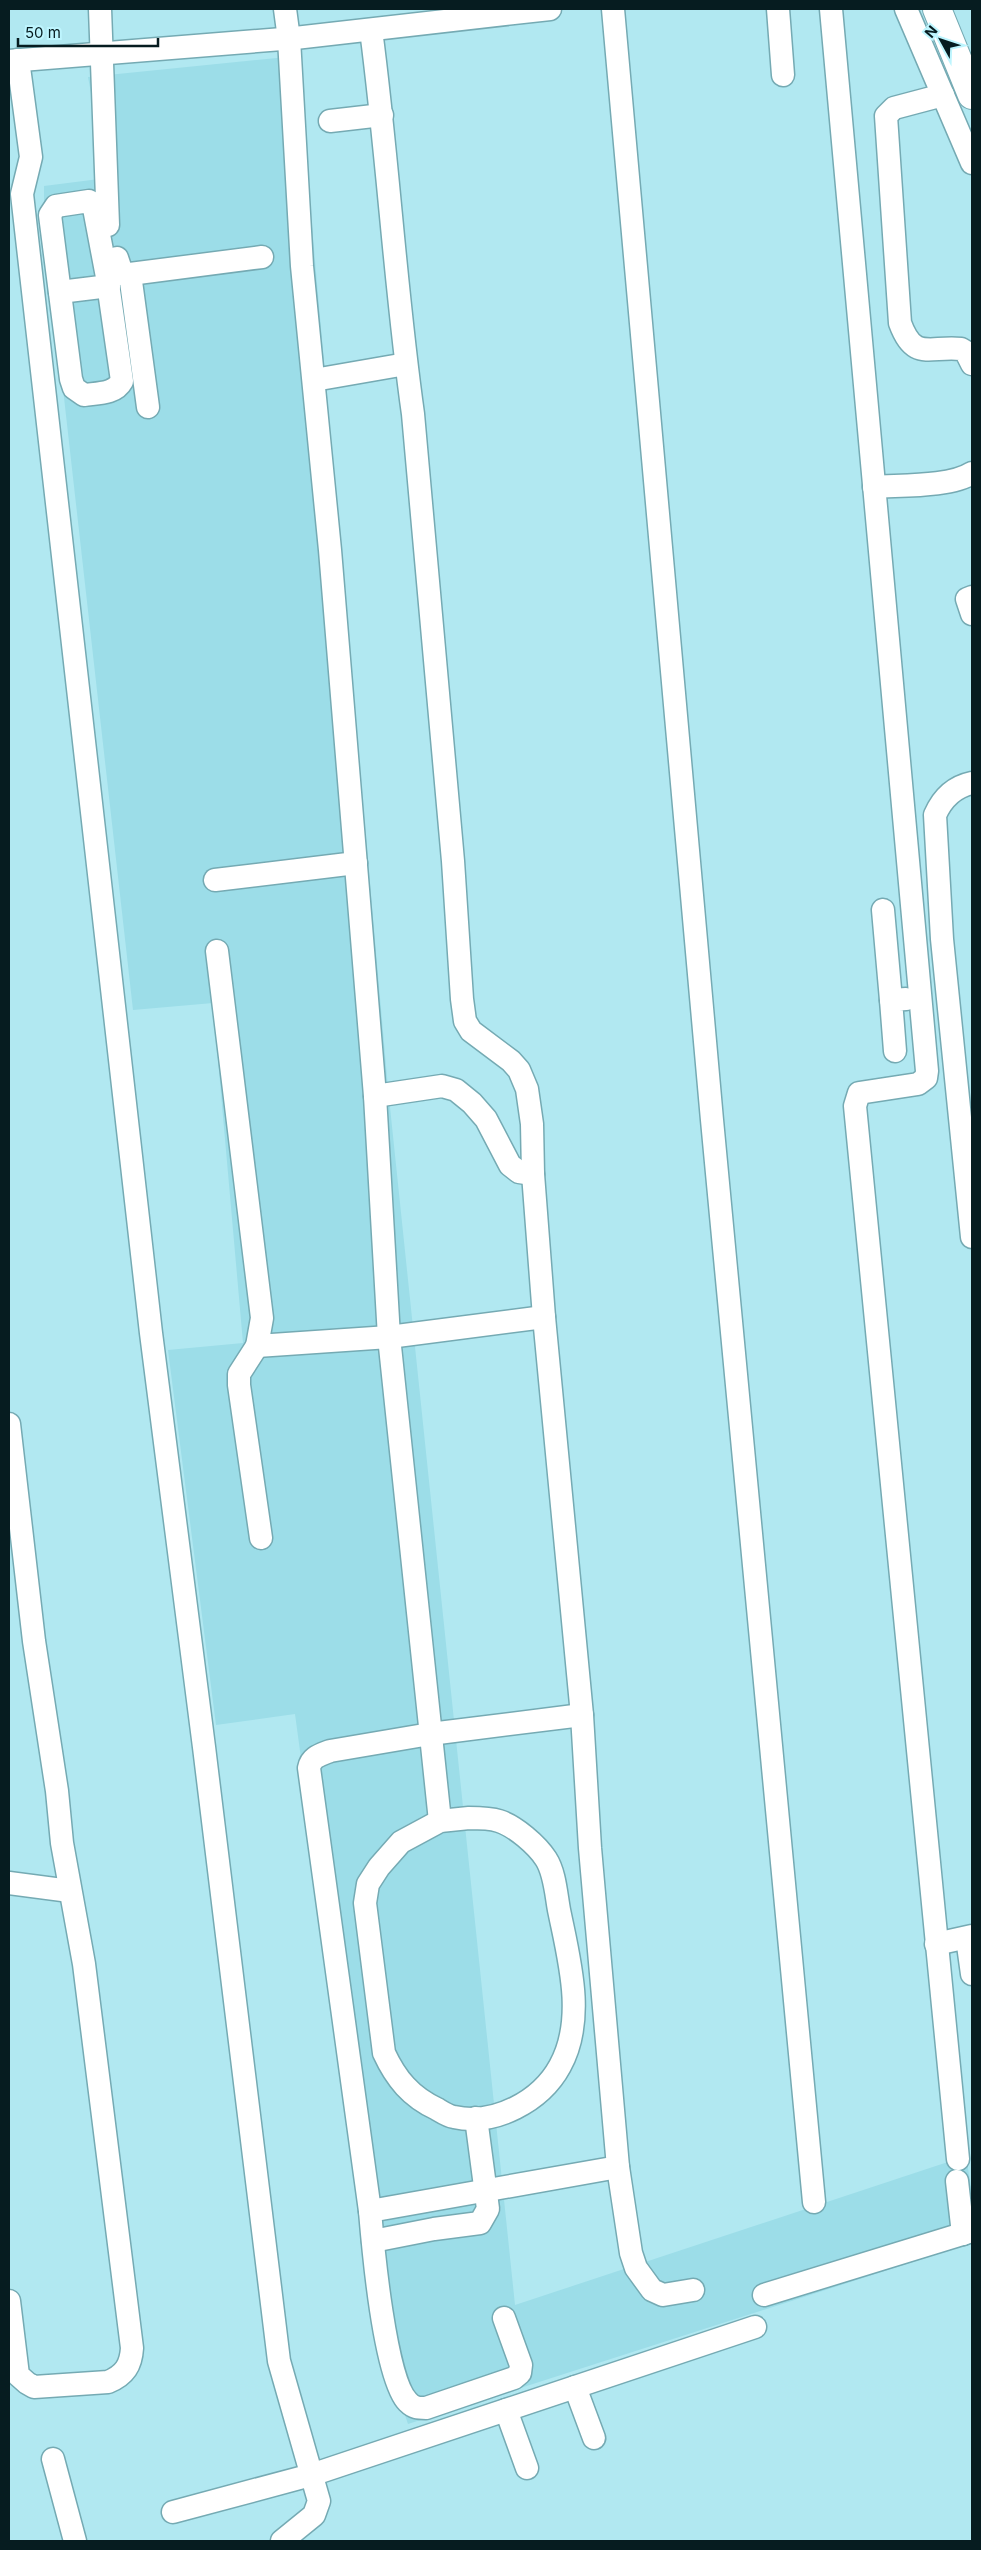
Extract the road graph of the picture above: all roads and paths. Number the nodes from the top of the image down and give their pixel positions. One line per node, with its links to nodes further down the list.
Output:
1 (100, 9): 11 (street)
2 (285, 9): 10 (street)
3 (550, 9): 9 (street)
4 (613, 9): 61 (street)
5 (778, 9): 13 (street)
6 (831, 9): 29 (street)
7 (906, 9): 15 (street)
8 (936, 9): 14 (main road)
9 (380, 22): 10 (street); 16 (street)
10 (289, 39): 11 (street); 26 (street)
11 (101, 54): 12 (street); 22 (street)
12 (13, 60): 20 (street)
13 (783, 75)
14 (972, 94)
15 (943, 96): 18 (street); 25 (street)
16 (382, 115): 17 (street); 24 (street)
17 (330, 121)
18 (972, 163)
19 (9, 175): 20 (street)
20 (22, 194): 75 (street)
21 (262, 257): 22 (street)
22 (117, 277): 23 (street); 23 (street); 23 (street); 27 (street)
23 (60, 292)
24 (406, 364): 26 (street); 41 (street)
25 (972, 364)
26 (314, 380): 33 (street)
27 (148, 407)
28 (972, 473): 29 (street)
29 (874, 487): 37 (street)
30 (972, 597): 31 (street)
31 (972, 614)
32 (972, 784): 42 (street)
33 (356, 863): 34 (street); 40 (street)
34 (215, 880)
35 (883, 910): 38 (street)
36 (217, 951): 45 (street)
37 (920, 998): 38 (street); 54 (street)
38 (891, 1000): 39 (street)
39 (895, 1051)
40 (376, 1096): 41 (street); 44 (street)
41 (533, 1174): 43 (street)
42 (972, 1237)
43 (544, 1317): 44 (street); 48 (street)
44 (389, 1337): 45 (street); 49 (street)
45 (256, 1346): 47 (street)
46 (9, 1424): 52 (street)
47 (261, 1538)
48 (582, 1714): 49 (street); 58 (street)
49 (430, 1734): 50 (street); 62 (street)
50 (440, 1821): 56 (street); 56 (street)
51 (9, 1883): 52 (street)
52 (70, 1891): 67 (street)
53 (970, 1937): 54 (street); 55 (street)
54 (936, 1944): 57 (street)
55 (972, 1974)
56 (476, 2118): 60 (street)
57 (958, 2159)
58 (618, 2166): 60 (street); 65 (street)
59 (957, 2181): 63 (street)
60 (486, 2189): 62 (street); 64 (street)
61 (814, 2202)
62 (370, 2211): 64 (street)
63 (968, 2232): 66 (street)
64 (373, 2241): 68 (street)
65 (693, 2290)
66 (764, 2295)
67 (9, 2301)
68 (504, 2318)
69 (755, 2327): 70 (street)
70 (575, 2387): 71 (street); 72 (street)
71 (506, 2410): 74 (street); 75 (street)
72 (594, 2438)
73 (53, 2459): 77 (street)
74 (527, 2468)
75 (311, 2475): 76 (street); 78 (street)
76 (173, 2512)
77 (75, 2541)
78 (282, 2541)

